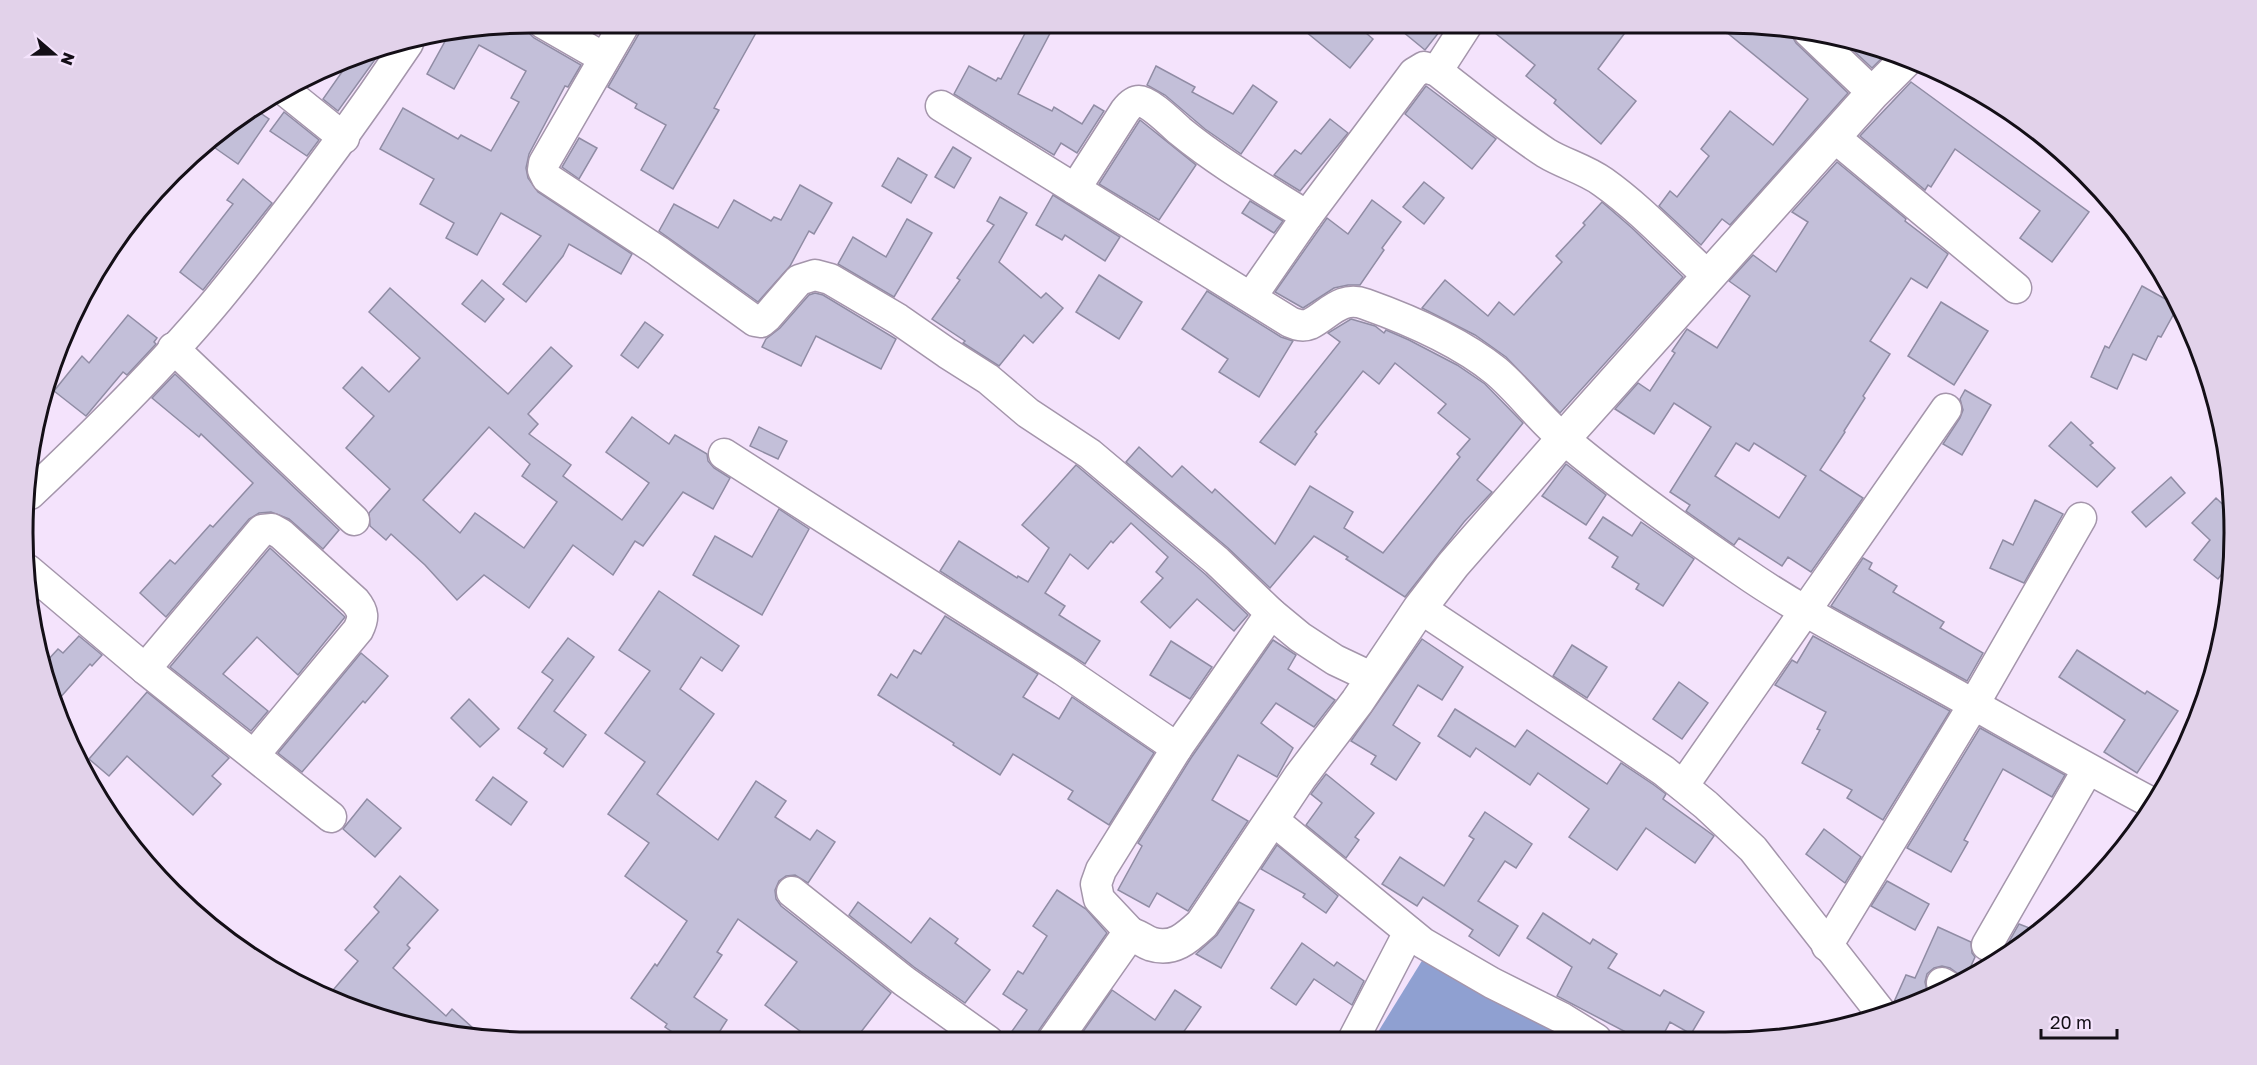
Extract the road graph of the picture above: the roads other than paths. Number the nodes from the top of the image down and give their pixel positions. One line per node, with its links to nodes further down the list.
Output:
1 (562, 33): 6 (street)
2 (619, 33): 6 (street)
3 (1461, 33): 8 (street)
4 (1820, 43): 9 (street)
5 (403, 50): 13 (street)
6 (604, 58): 29 (street)
7 (1900, 65): 9 (street)
8 (1437, 71): 15 (street); 16 (street)
9 (1872, 93): 12 (street)
10 (291, 96): 13 (street)
11 (941, 106): 14 (street)
12 (1834, 137): 16 (street); 17 (street)
13 (344, 138): 19 (street)
14 (1075, 189): 15 (street); 18 (street)
15 (1307, 216): 18 (street)
16 (1708, 276): 21 (street)
17 (2016, 288)
18 (1251, 297): 21 (street)
19 (173, 348): 23 (street); 25 (street)
20 (1946, 409): 28 (street)
21 (1563, 439): 27 (street); 28 (street)
22 (724, 454): 33 (street)
23 (35, 489)
24 (2081, 518): 32 (street)
25 (354, 520)
26 (35, 576): 30 (street)
27 (1420, 608): 31 (street); 36 (street)
28 (1807, 611): 32 (street); 36 (street)
29 (1271, 613): 31 (street); 33 (street)
30 (145, 669): 34 (street); 34 (street)
31 (1373, 678): 39 (street)
32 (1974, 704): 35 (street); 44 (street)
33 (1176, 748): 42 (street)
34 (254, 755): 38 (street)
35 (2088, 770): 37 (street); 43 (street)
36 (1683, 786): 44 (street)
37 (2146, 800)
38 (331, 818)
39 (1273, 820): 41 (street); 42 (street)
40 (792, 892): 46 (street)
41 (1409, 932): 48 (street); 49 (street)
42 (1131, 933): 47 (street)
43 (1987, 945)
44 (1827, 946): 45 (street)
45 (1877, 1008)
46 (975, 1032)
47 (1060, 1032)
48 (1357, 1032)
49 (1585, 1032)

